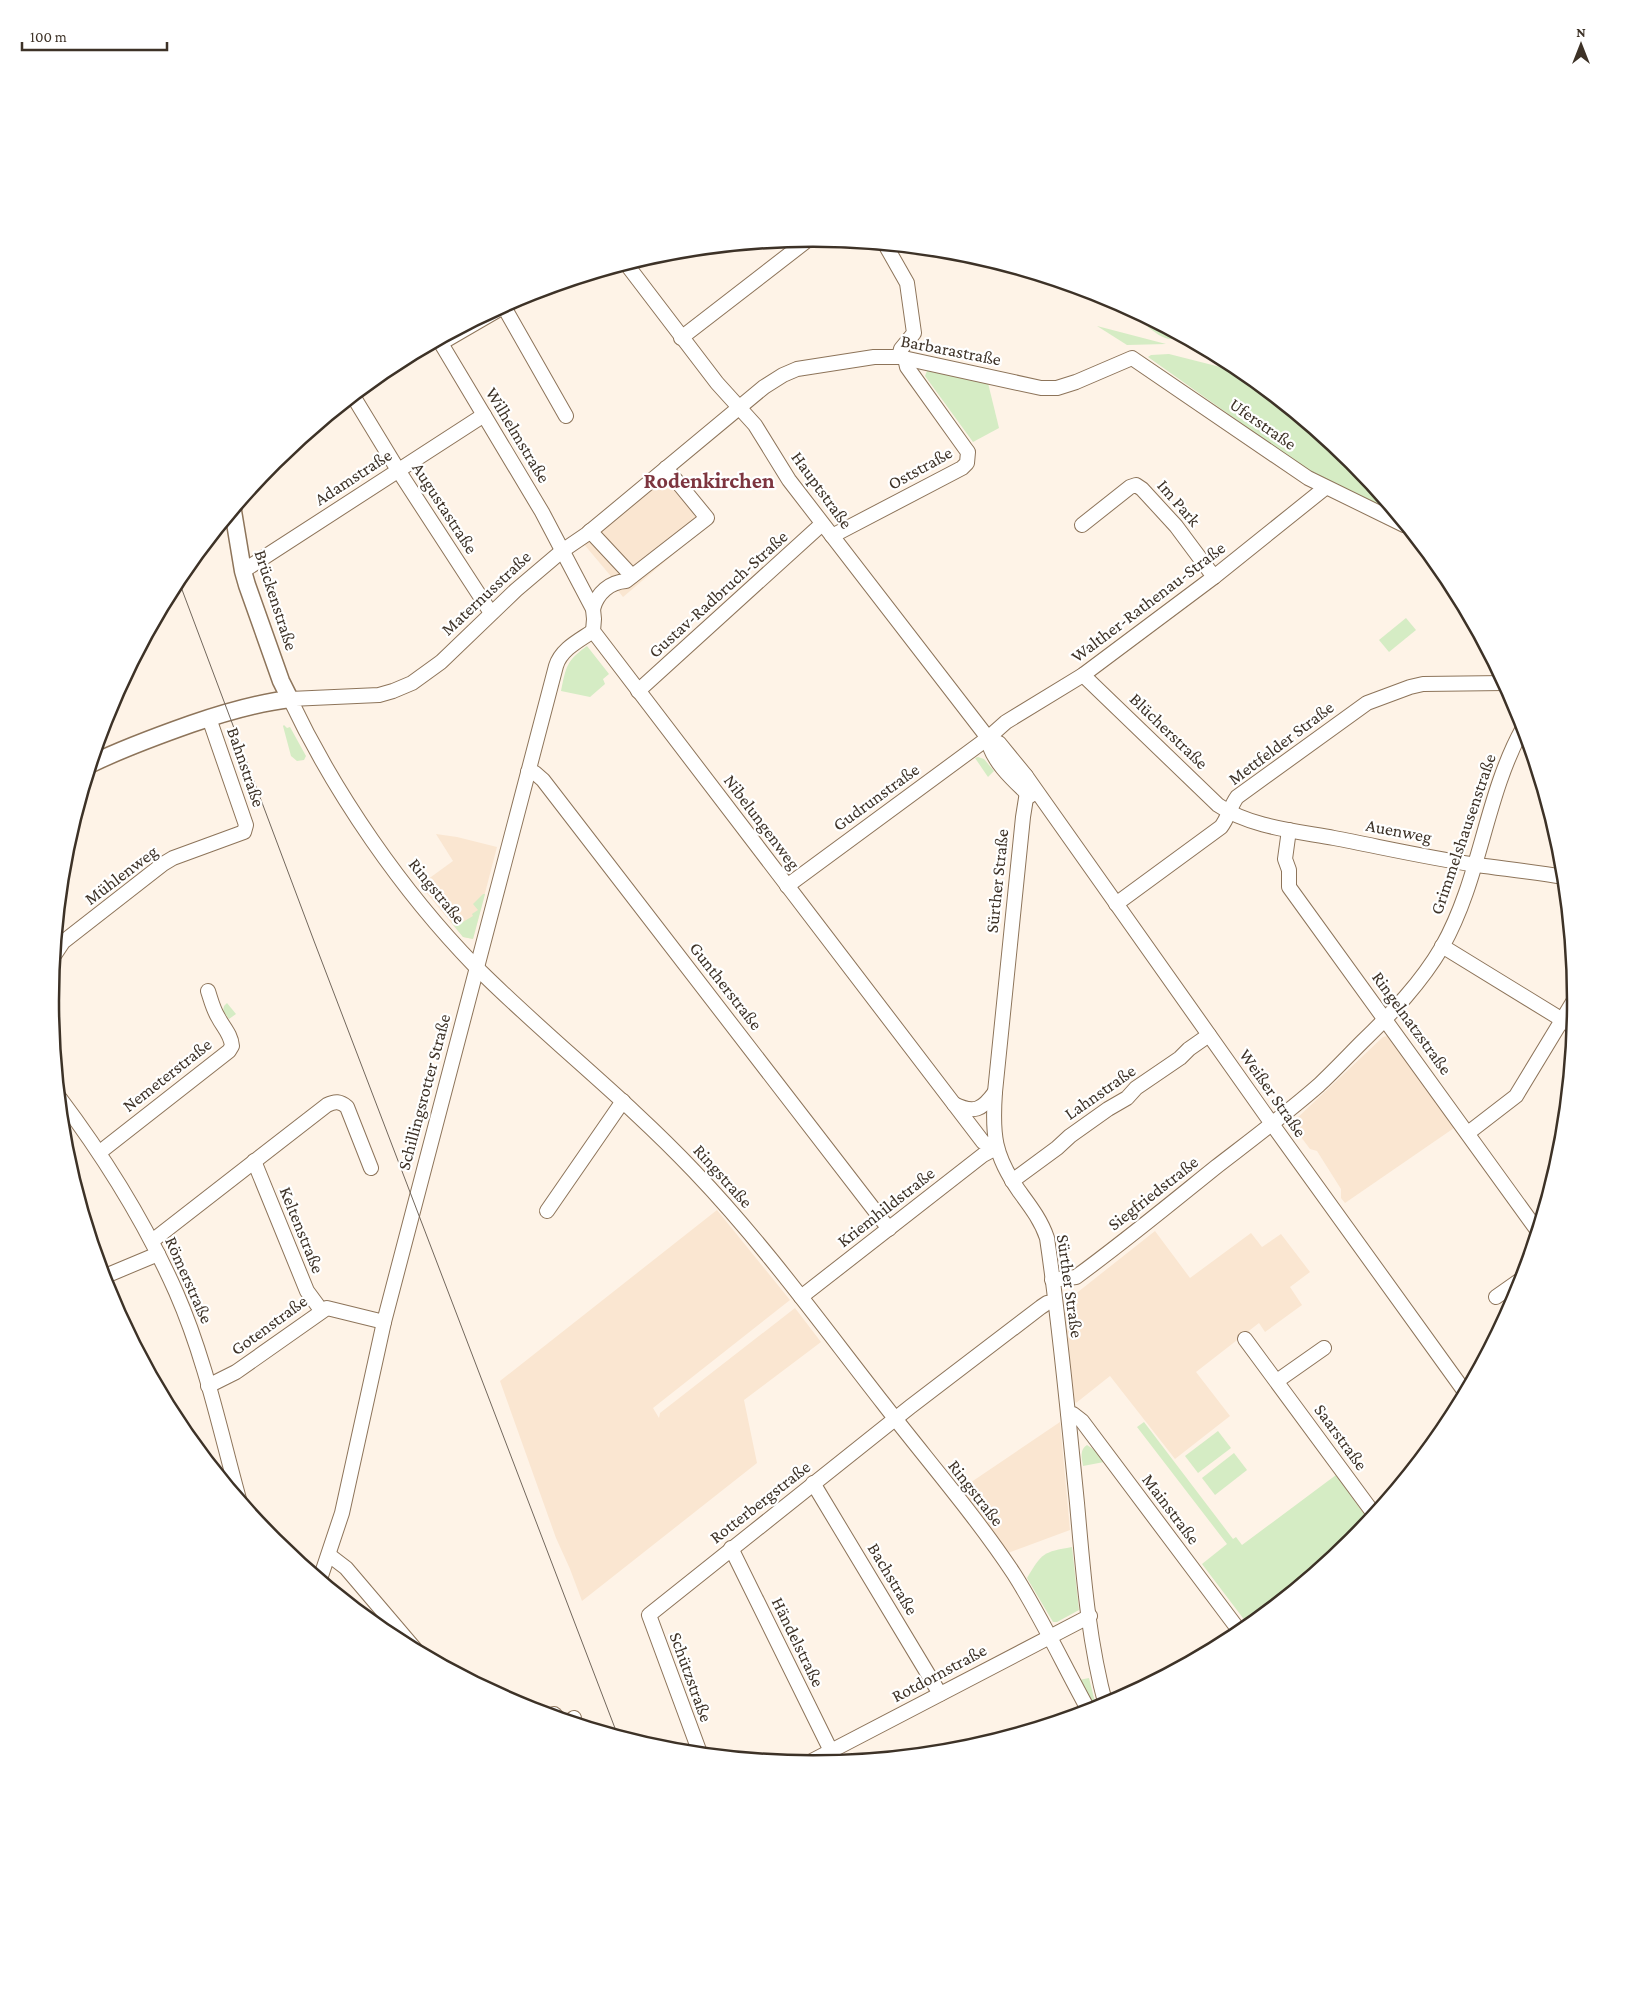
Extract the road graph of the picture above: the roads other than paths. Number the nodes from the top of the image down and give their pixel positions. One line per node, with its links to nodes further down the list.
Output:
1 (798, 248): 5 (street)
2 (890, 252): 7 (street)
3 (631, 270): 5 (street, Hauptstraße)
4 (507, 312): 12 (street)
5 (681, 338): 10 (street, Hauptstraße)
6 (442, 345): 11 (street, Wilhelmstraße)
7 (902, 357): 8 (street, Barbarastraße); 10 (street, Barbarastraße); 21 (street, Oststraße)
8 (1132, 358): 15 (street, Uferstraße)
9 (356, 401): 14 (street, Augustastraße)
10 (739, 408): 13 (street, Maternusstraße); 18 (street, Hauptstraße)
11 (484, 414): 14 (street, Adamstraße); 22 (street, Wilhelmstraße)
12 (566, 416)
13 (666, 468): 20 (street, Maternusstraße); 24 (street)
14 (398, 470): 23 (street, Adamstraße); 27 (street, Augustastraße)
15 (1325, 488): 17 (street, Uferstraße); 25 (street, Walther-Rathenau-Straße)
16 (234, 518): 23 (main road, Brückenstraße)
17 (1393, 520)
18 (822, 524): 21 (street, Hauptstraße); 31 (street, Gustav-Radbruch-Straße)
19 (1082, 525): 25 (street, Im Park)
20 (590, 532): 22 (street, Maternusstraße); 24 (street)
21 (832, 536): 35 (street, Hauptstraße)
22 (562, 551): 26 (street); 27 (street, Maternusstraße)
23 (243, 571): 32 (main road, Brückenstraße)
24 (632, 576): 26 (street)
25 (1214, 577): 29 (street, Walther-Rathenau-Straße)
26 (593, 609): 28 (street)
27 (491, 613): 32 (street, Maternusstraße)
28 (594, 631): 31 (street, Nibelungenweg); 37 (street, Schillingsrotter Straße)
29 (1084, 675): 35 (street, Walther-Rathenau-Straße); 41 (street, Blücherstraße)
30 (1496, 683): 41 (street, Mettfelder Straße)
31 (638, 691): 48 (street, Nibelungenweg)
32 (290, 699): 33 (main road, Maternusstraße); 52 (street, Ringstraße)
33 (215, 716): 36 (main road, Maternusstraße); 44 (street, Bahnstraße)
34 (1519, 737): 46 (street, Grimmelshausenstraße)
35 (988, 738): 38 (street, Hauptstraße); 39 (street, Hauptstraße); 48 (street, Gudrunstraße)
36 (98, 761)
37 (528, 772): 52 (street, Schillingsrotter Straße); 71 (street, Guntherstraße)
38 (1008, 773): 40 (street, Hauptstraße); 43 (street, Hauptstraße)
39 (1026, 776): 40 (street); 42 (street, Weißer Straße)
40 (1027, 792): 42 (street, Weißer Straße); 43 (street, Sürther Straße)
41 (1229, 813): 45 (street, Auenweg); 49 (street, Mettfelder Straße)
42 (1052, 814): 43 (street); 49 (street, Weißer Straße)
43 (1023, 817): 58 (street, Sürther Straße)
44 (246, 828): 50 (street, Mühlenweg)
45 (1289, 830): 46 (street, Auenweg); 54 (street, Ringelnatzstraße)
46 (1476, 865): 47 (street, Auenweg); 51 (street, Grimmelshausenstraße)
47 (1557, 876)
48 (787, 886): 60 (street, Nibelungenweg)
49 (1116, 904): 57 (street, Weißer Straße)
50 (61, 946)
51 (1442, 946): 54 (street, Grimmelshausenstraße); 55 (street)
52 (476, 966): 59 (street, Ringstraße); 81 (street, Schillingsrotter Straße)
53 (208, 991): 65 (street, Nemeterstraße)
54 (1386, 1019): 62 (street, Grimmelshausenstraße); 63 (street, Ringelnatzstraße)
55 (1567, 1022)
56 (1567, 1025): 63 (street)
57 (1209, 1035): 62 (street, Weißer Straße); 68 (street, Lahnstraße)
58 (995, 1092): 60 (street); 64 (street, Sürther Straße)
59 (623, 1101): 69 (street); 77 (street, Ringstraße)
60 (954, 1104): 64 (street, Nibelungenweg)
61 (66, 1106): 65 (street, Römerstraße)
62 (1272, 1124): 75 (street, Siegfriedstraße); 86 (street, Weißer Straße)
63 (1468, 1134): 70 (street, Ringelnatzstraße)
64 (996, 1148): 68 (street, Sürther Straße); 71 (street, Kriemhildstraße)
65 (100, 1152): 72 (street, Römerstraße)
66 (254, 1161): 67 (street); 72 (street); 80 (street, Keltenstraße)
67 (371, 1168)
68 (1012, 1181): 75 (street, Sürther Straße)
69 (547, 1211)
70 (1533, 1225)
71 (889, 1229): 77 (street, Kriemhildstraße)
72 (152, 1241): 73 (street, Römerstraße)
73 (158, 1254): 74 (street); 85 (street, Römerstraße)
74 (110, 1274)
75 (1052, 1280): 79 (street, Sürther Straße)
76 (1511, 1286): 78 (street)
77 (800, 1297): 88 (street, Ringstraße)
78 (1496, 1298)
79 (1054, 1302): 87 (street, Sürther Straße); 88 (street)
80 (321, 1310): 81 (street, Gotenstraße); 85 (street, Gotenstraße)
81 (384, 1322): 93 (street, Schillingsrotter Straße)
82 (1245, 1339): 84 (street, Saarstraße)
83 (1324, 1348): 84 (street)
84 (1277, 1381): 91 (street, Saarstraße)
85 (208, 1386): 90 (street, Römerstraße)
86 (1462, 1386)
87 (1068, 1413): 96 (street, Sürther Straße); 97 (street, Mainstraße)
88 (895, 1419): 89 (street, Rotterbergstraße); 99 (street, Ringstraße)
89 (813, 1483): 92 (street, Rotterbergstraße); 100 (street, Bachstraße)
90 (235, 1486)
91 (1370, 1509)
92 (731, 1548): 95 (street, Rotterbergstraße); 104 (street, Händelstraße)
93 (329, 1555): 94 (street, Schillingsrotter Straße); 98 (street)
94 (322, 1574)
95 (648, 1614): 103 (street, Schützstraße)
96 (1090, 1616): 99 (street, Rotdornstraße); 101 (street, Sürther Straße)
97 (1236, 1626)
98 (399, 1632)
99 (1049, 1636): 100 (street, Rotdornstraße); 102 (street, Ringstraße)
100 (940, 1694): 104 (street, Rotdornstraße)
101 (1104, 1697)
102 (1086, 1704)
103 (697, 1746)
104 (831, 1751): 105 (street, Rotdornstraße)
105 (822, 1756)

